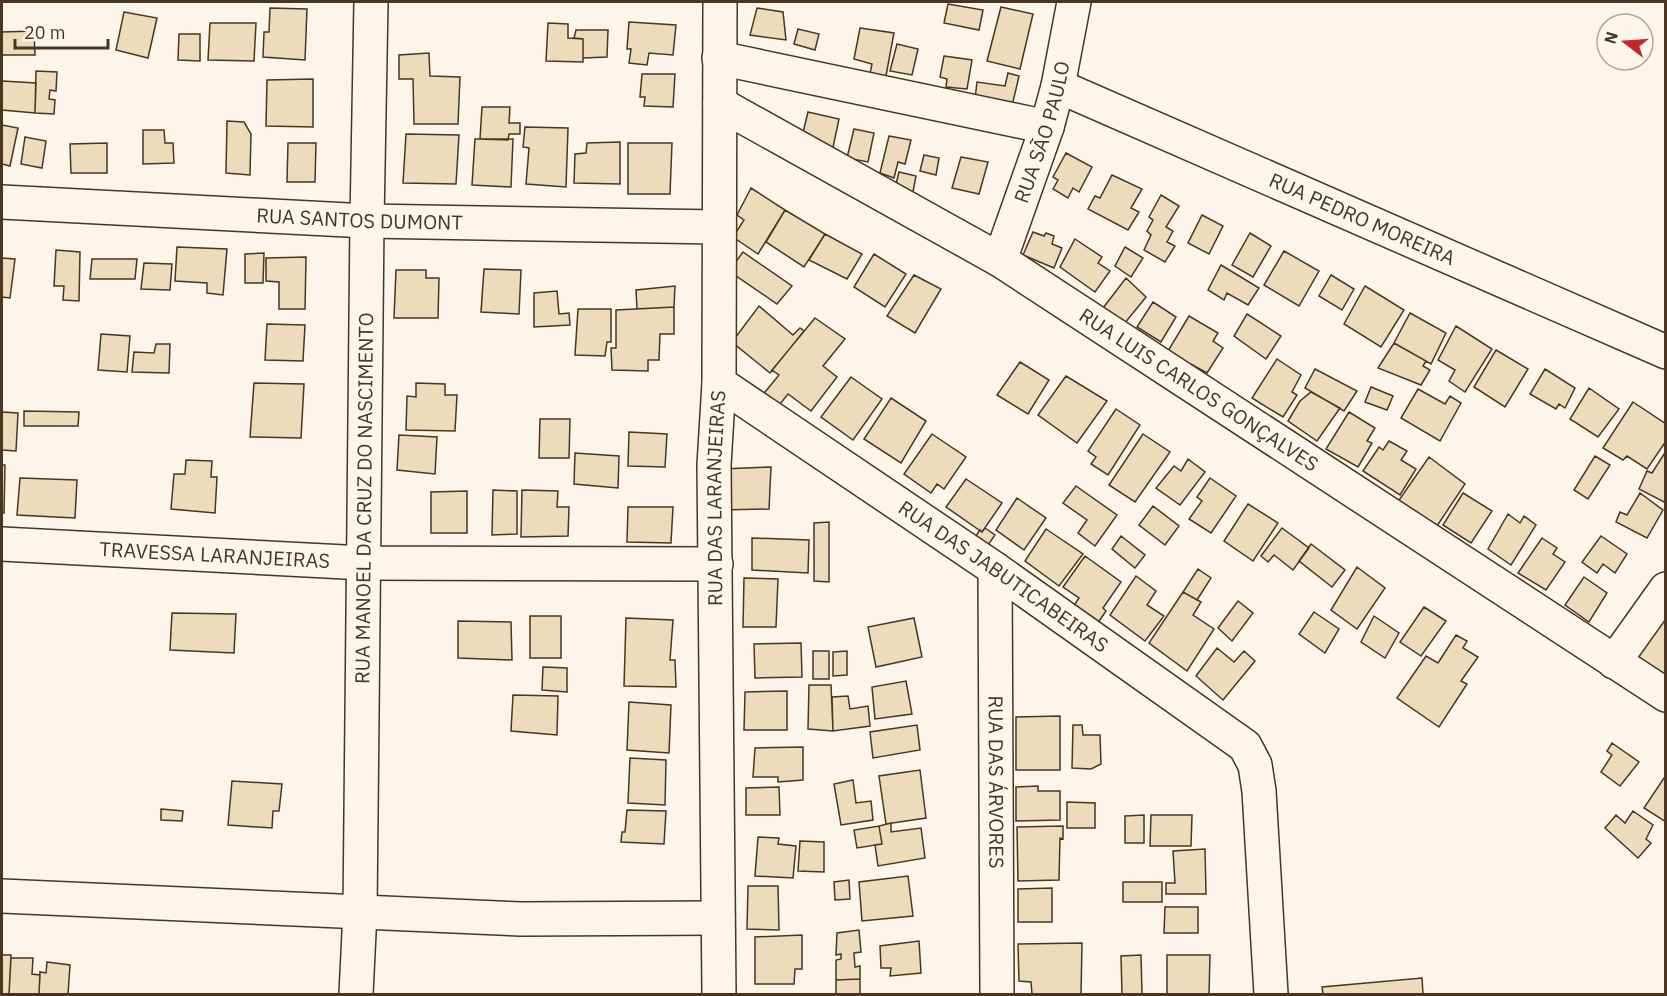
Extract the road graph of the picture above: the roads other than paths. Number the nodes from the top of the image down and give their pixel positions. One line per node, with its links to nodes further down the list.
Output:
1 (371, 2): 9 (street, RUA MANOEL DA CRUZ DO NASCIMENTO)
2 (720, 2): 4 (street, RUA DAS LARANJEIRAS)
3 (1074, 2): 5 (street, RUA SÃO PAULO)
4 (719, 58): 6 (street, RUA DAS LARANJEIRAS); 7 (street)
5 (1058, 86): 7 (street, RUA SÃO PAULO); 12 (street, RUA PEDRO MOREIRA)
6 (720, 104): 10 (street, RUA DAS LARANJEIRAS); 11 (street, RUA LUIS CARLOS GONÇALVES)
7 (1047, 127): 11 (street, RUA SÃO PAULO)
8 (2, 202): 9 (street, RUA SANTOS DUMONT)
9 (367, 221): 10 (street, RUA SANTOS DUMONT); 15 (street, RUA MANOEL DA CRUZ DO NASCIMENTO)
10 (718, 227): 13 (street, RUA DAS LARANJEIRAS)
11 (1000, 260): 19 (street, RUA LUIS CARLOS GONÇALVES)
12 (1665, 352)
13 (719, 383): 16 (street, RUA DAS LARANJEIRAS); 17 (street, RUA DAS JABUTICABEIRAS)
14 (2, 544): 15 (street, TRAVESSA LARANJEIRAS)
15 (364, 563): 16 (street, TRAVESSA LARANJEIRAS); 22 (street, RUA MANOEL DA CRUZ DO NASCIMENTO)
16 (716, 564): 23 (street, RUA DAS LARANJEIRAS)
17 (995, 569): 26 (street, RUA DAS ÁRVORES); 27 (street, RUA DAS JABUTICABEIRAS)
18 (1665, 589): 19 (street)
19 (1614, 662): 20 (street, RUA LUIS CARLOS GONÇALVES)
20 (1665, 695)
21 (2, 896): 22 (street)
22 (360, 912): 23 (street); 24 (street, RUA MANOEL DA CRUZ DO NASCIMENTO)
23 (718, 918): 25 (street, RUA DAS LARANJEIRAS)
24 (356, 994)
25 (719, 994)
26 (997, 994)
27 (1271, 994)

